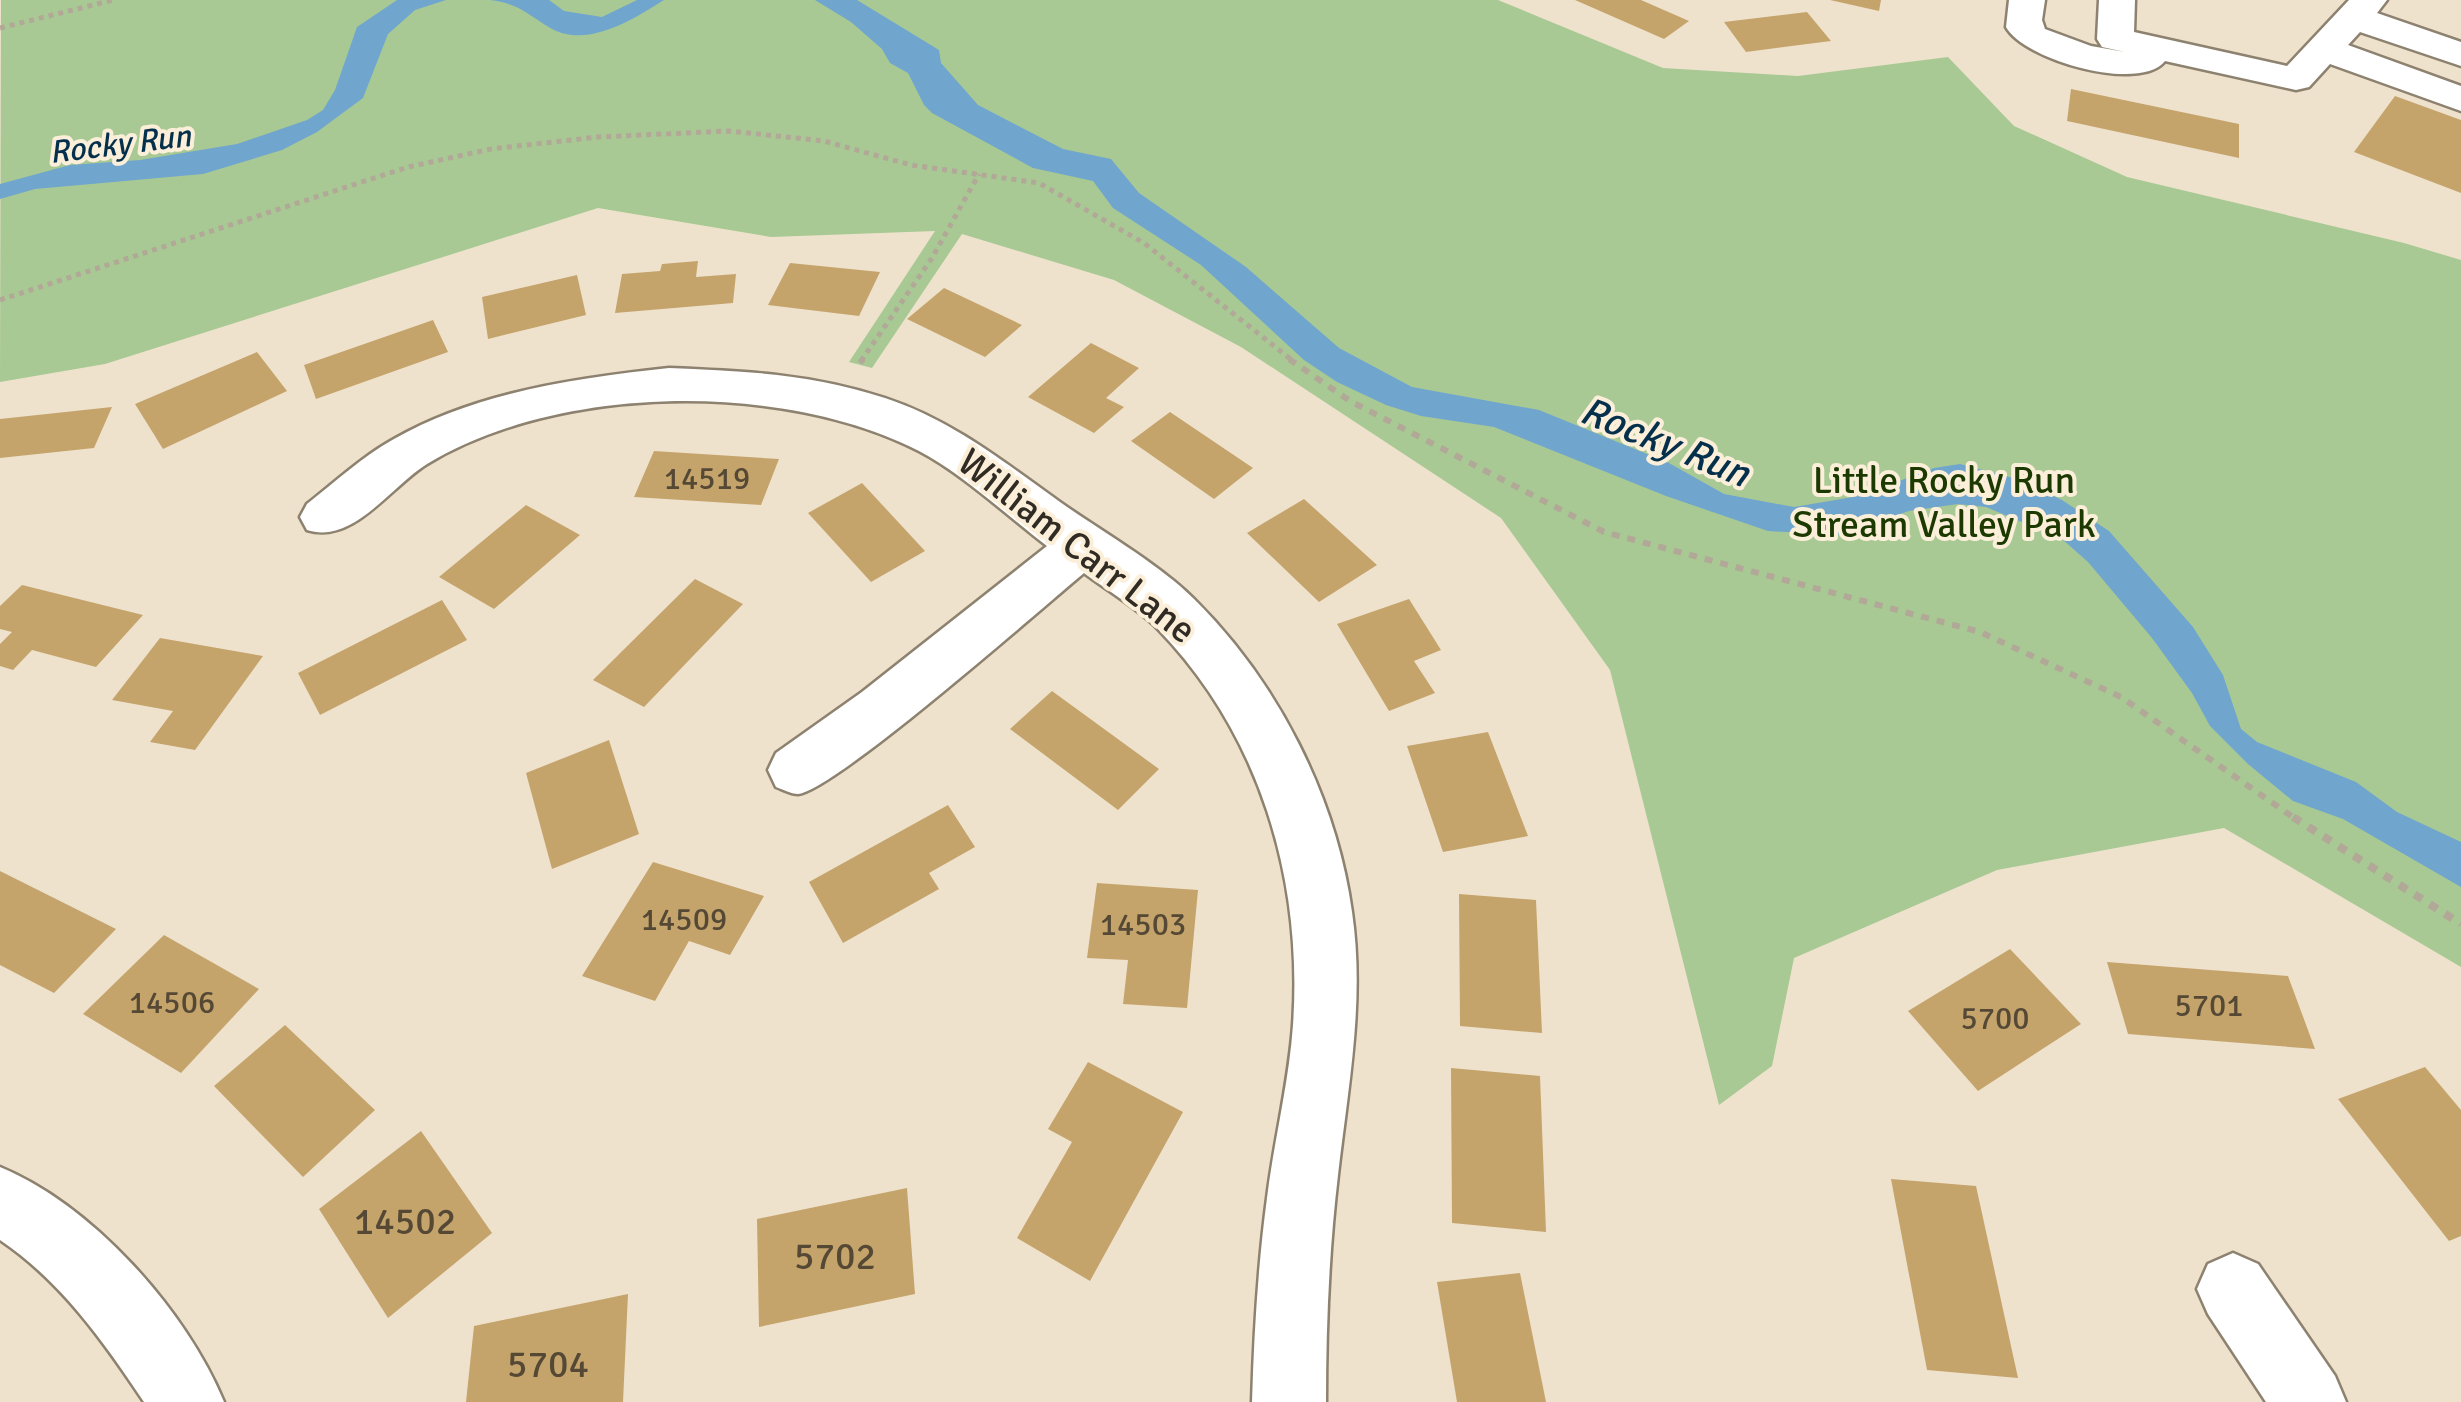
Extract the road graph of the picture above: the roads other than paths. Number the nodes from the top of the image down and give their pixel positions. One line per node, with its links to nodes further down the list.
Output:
1 (2027, 0): 4 (street)
2 (2116, 0): 4 (street)
3 (2361, 8): 5 (street); 6 (street)
4 (2152, 47): 5 (street)
5 (2324, 49): 7 (street)
6 (2461, 55)
7 (2461, 99)
8 (326, 517): 9 (street, William Carr Lane)
9 (1085, 544): 10 (street); 14 (street, William Carr Lane)
10 (796, 770)
11 (0, 1201): 13 (street)
12 (2233, 1289): 15 (street)
13 (187, 1402)
14 (1289, 1402)
15 (2309, 1402)

